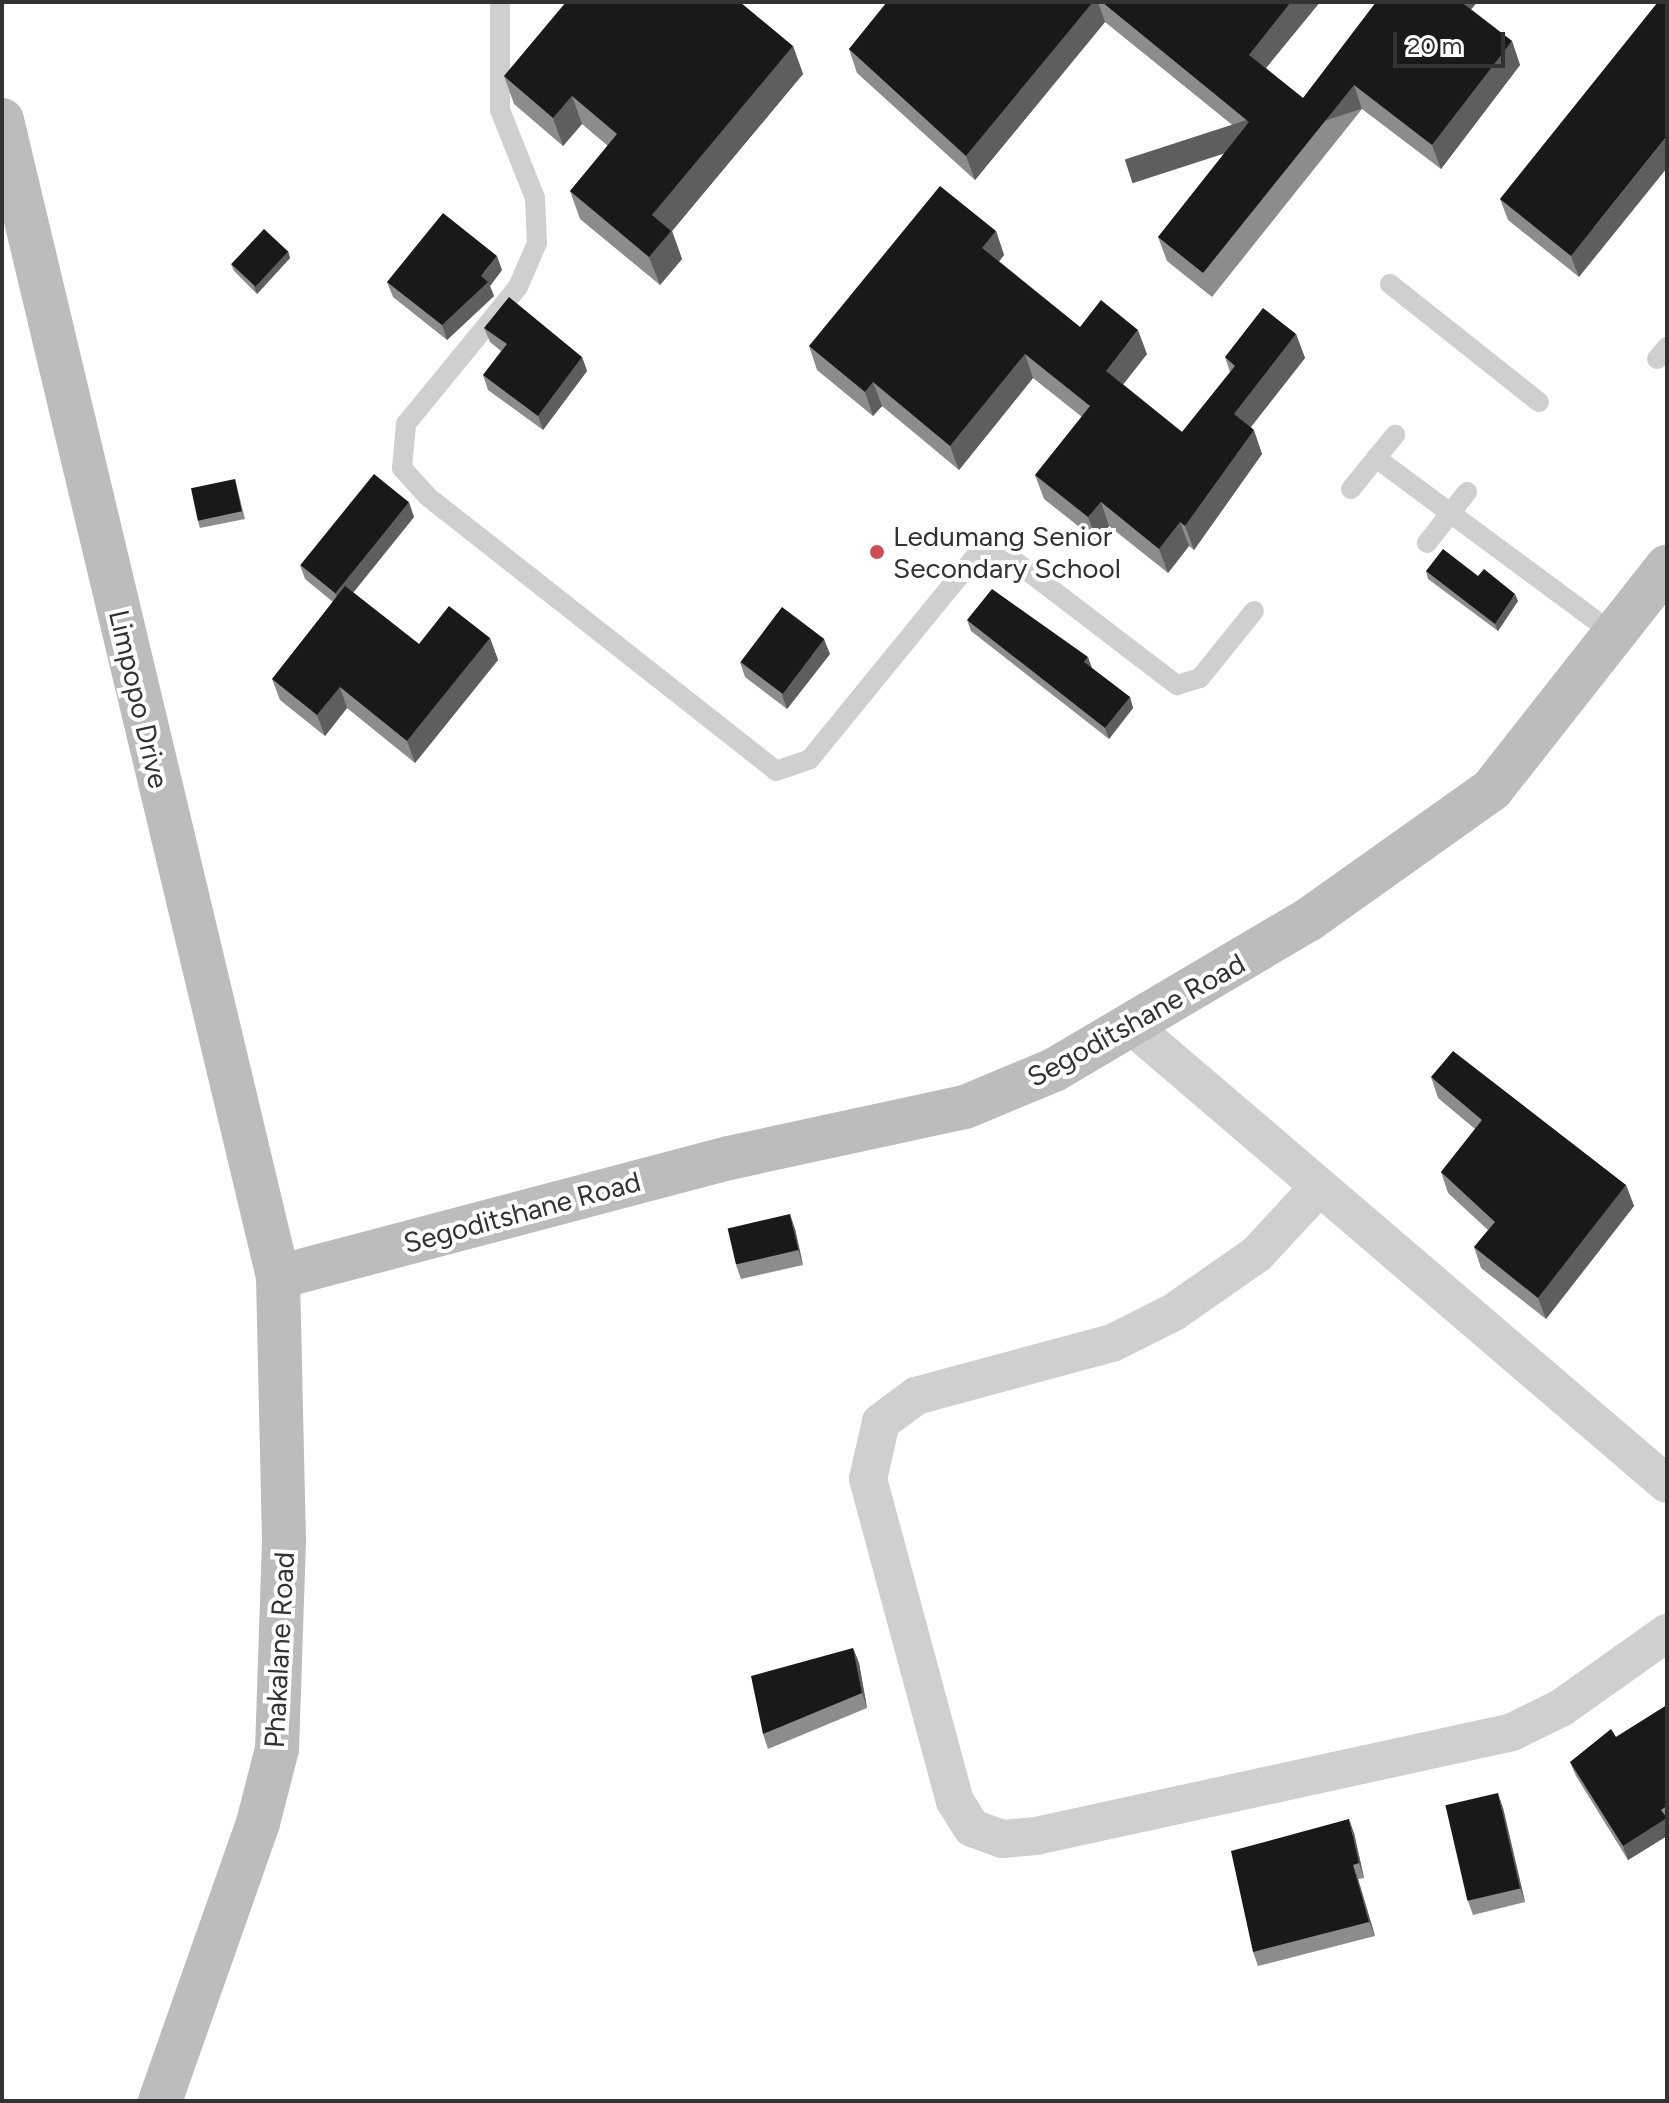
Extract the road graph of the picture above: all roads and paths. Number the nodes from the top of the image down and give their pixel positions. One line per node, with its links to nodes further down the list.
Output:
1 (500, 2): 12 (lane)
2 (2, 120): 16 (street, Limpopo Drive)
3 (1390, 284): 4 (lane)
4 (1539, 402)
5 (1395, 435): 6 (lane)
6 (1376, 458): 7 (lane); 9 (lane)
7 (1351, 489)
8 (1467, 492): 9 (lane)
9 (1448, 515): 10 (lane); 13 (lane)
10 (1427, 543)
11 (1667, 567): 13 (street, Segoditshane Road)
12 (1254, 611)
13 (1614, 634): 14 (street, Segoditshane Road)
14 (1134, 1028): 15 (street); 16 (street, Segoditshane Road)
15 (1317, 1189): 17 (street); 18 (street)
16 (278, 1277): 19 (street, Phakalane Road)
17 (1667, 1484)
18 (1667, 1633)
19 (160, 2101)

